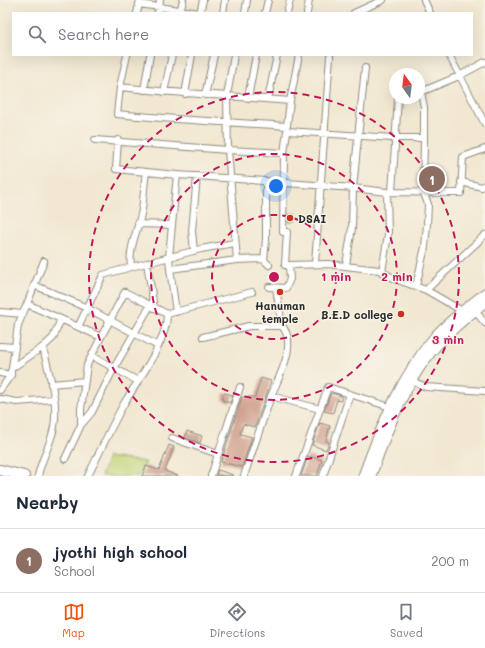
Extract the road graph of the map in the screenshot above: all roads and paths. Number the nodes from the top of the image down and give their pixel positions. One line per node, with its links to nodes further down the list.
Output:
1 (183, 0): 13 (street)
2 (203, 0): 14 (street)
3 (225, 0): 15 (street)
4 (247, 0): 16 (street)
5 (268, 0): 17 (street)
6 (290, 0): 18 (street)
7 (309, 0): 19 (street)
8 (382, 0): 20 (street)
9 (424, 0): 21 (street)
10 (140, 2): 11 (street); 12 (street)
11 (159, 7): 13 (street)
12 (137, 12)
13 (181, 12)
14 (200, 12)
15 (223, 12)
16 (245, 12)
17 (265, 12)
18 (287, 12)
19 (307, 12)
20 (356, 12)
21 (430, 12)
22 (127, 56): 36 (street)
23 (150, 56): 37 (street)
24 (172, 56): 38 (street)
25 (192, 56): 39 (street)
26 (214, 56): 40 (street)
27 (234, 56): 41 (street)
28 (256, 56): 42 (street)
29 (277, 56): 43 (street)
30 (299, 56): 44 (street)
31 (330, 56): 49 (street)
32 (449, 56): 35 (street)
33 (485, 62): 35 (street)
34 (365, 68): 50 (street)
35 (459, 76): 47 (street); 52 (street)
36 (120, 87): 37 (street); 46 (street)
37 (144, 90): 38 (street)
38 (164, 92): 39 (street)
39 (185, 94): 40 (street)
40 (205, 95): 41 (street)
41 (227, 96): 42 (street); 46 (street)
42 (248, 98): 43 (street)
43 (268, 99): 44 (street)
44 (290, 101): 48 (street)
45 (398, 104): 51 (street)
46 (226, 122): 48 (street); 56 (street)
47 (485, 124)
48 (287, 128): 49 (street); 57 (street)
49 (324, 133): 50 (street); 66 (street)
50 (358, 135): 51 (street); 67 (street)
51 (396, 138): 52 (street); 69 (street)
52 (424, 138): 68 (street)
53 (95, 140): 54 (street)
54 (118, 140): 56 (street); 58 (street)
55 (485, 148): 63 (street)
56 (228, 150): 57 (street); 61 (street)
57 (284, 153): 64 (street)
58 (146, 172): 59 (street); 70 (street)
59 (177, 175): 60 (street); 71 (street)
60 (197, 176): 61 (street); 74 (street)
61 (230, 178): 62 (street); 73 (street)
62 (266, 182): 64 (street); 77 (street)
63 (462, 182): 65 (street); 68 (street)
64 (284, 184): 66 (street); 82 (street)
65 (485, 185)
66 (320, 186): 67 (street); 81 (street)
67 (353, 188): 69 (street); 83 (street)
68 (423, 191): 69 (street); 88 (street)
69 (390, 192): 86 (street)
70 (138, 224): 71 (street); 84 (street)
71 (172, 225): 75 (street)
72 (485, 235): 89 (street)
73 (234, 243): 74 (street); 76 (street)
74 (194, 251): 75 (street)
75 (169, 257): 79 (street); 85 (street)
76 (237, 260): 77 (street); 85 (street)
77 (264, 260): 80 (street)
78 (44, 261): 87 (street)
79 (147, 263): 84 (street); 94 (street)
80 (269, 264)
81 (315, 264): 83 (street); 104 (street)
82 (285, 265)
83 (346, 266): 86 (street)
84 (131, 267): 95 (street)
85 (170, 269): 97 (street)
86 (382, 272): 88 (street)
87 (34, 285): 93 (street); 95 (street)
88 (416, 286): 89 (street)
89 (426, 290): 98 (street)
90 (252, 292): 97 (street)
91 (485, 293): 98 (main road)
92 (485, 302): 98 (main road)
93 (27, 304): 99 (street); 101 (street)
94 (152, 307): 100 (street); 102 (street); 106 (street)
95 (87, 308): 102 (street); 105 (street)
96 (0, 312): 99 (street)
97 (176, 312): 100 (street)
98 (469, 313): 103 (street); 117 (main road)
99 (23, 314): 111 (street)
100 (167, 314): 110 (street)
101 (61, 319): 105 (street); 112 (street)
102 (110, 320): 106 (street); 107 (street)
103 (485, 323)
104 (282, 326): 108 (street); 125 (street)
105 (78, 327): 107 (street)
106 (134, 332): 110 (street); 114 (street)
107 (101, 337): 113 (street)
108 (203, 337)
109 (0, 346): 111 (street)
110 (158, 346): 119 (street)
111 (15, 347): 115 (street)
112 (42, 347): 115 (street); 120 (street)
113 (92, 356): 114 (street); 118 (street)
114 (114, 368): 119 (street); 130 (street)
115 (11, 372): 116 (street); 122 (street)
116 (0, 374)
117 (409, 380): 123 (street); 128 (main road); 143 (main road)
118 (85, 381): 120 (street); 130 (street)
119 (138, 381): 137 (street)
120 (51, 384): 127 (street)
121 (240, 387): 132 (street)
122 (0, 390)
123 (485, 391)
124 (350, 394): 128 (street); 129 (street); 141 (street)
125 (271, 396): 129 (street); 139 (street)
126 (0, 399): 127 (street)
127 (54, 399): 136 (street)
128 (390, 407): 142 (main road)
129 (320, 409): 140 (street)
130 (81, 426): 133 (street)
131 (172, 438): 132 (street)
132 (218, 454): 138 (street)
133 (65, 459)
134 (0, 470): 135 (highway)
135 (24, 476)
136 (38, 476)
137 (88, 476)
138 (211, 476)
139 (244, 476)
140 (296, 476)
141 (323, 476)
142 (363, 476)
143 (371, 476)

